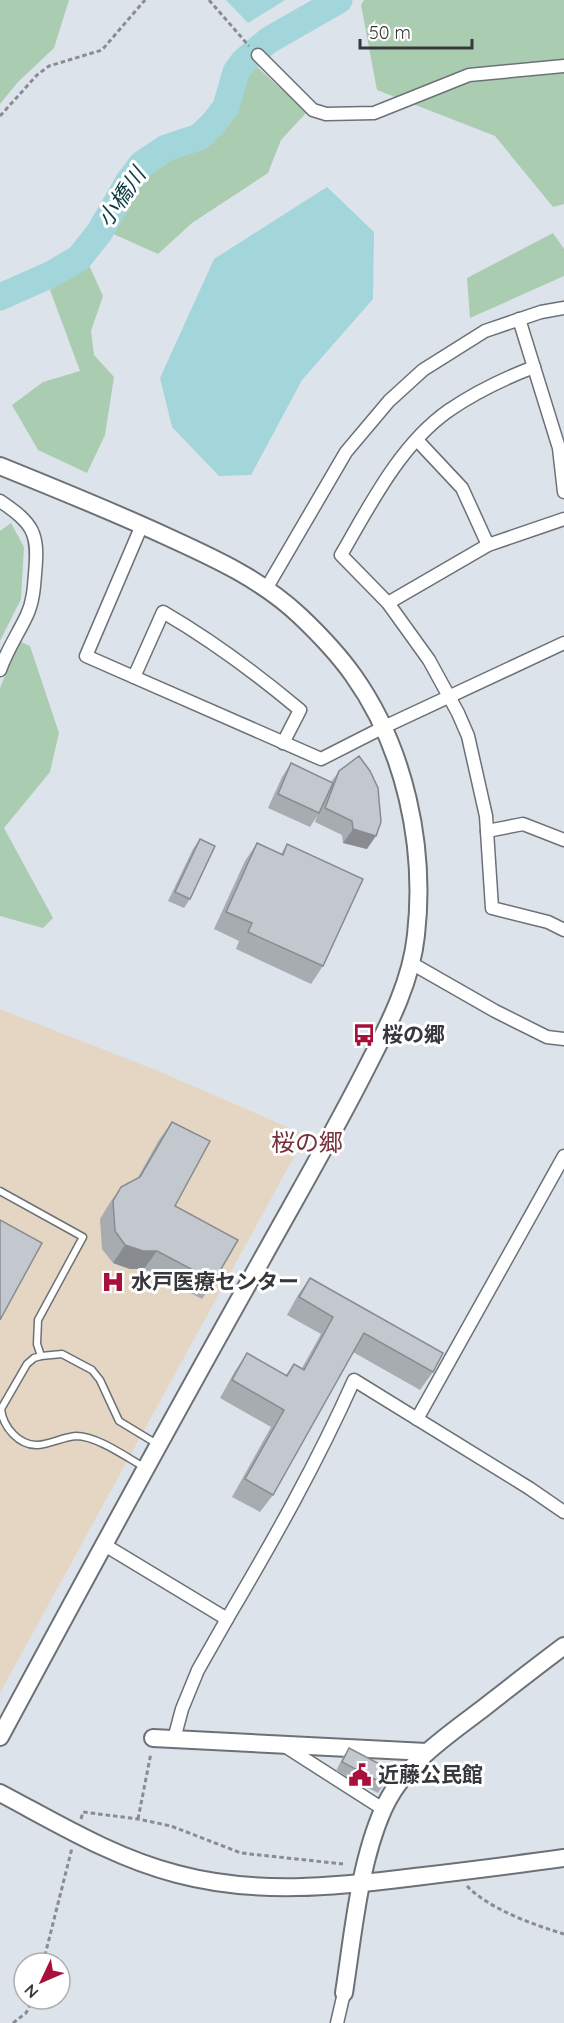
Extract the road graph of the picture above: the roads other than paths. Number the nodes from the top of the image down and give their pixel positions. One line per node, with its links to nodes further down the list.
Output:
1 (254, 51): 2 (street)
2 (564, 66)
3 (564, 308): 4 (street)
4 (519, 319): 5 (street); 13 (street)
5 (534, 367): 6 (street); 8 (street)
6 (417, 440): 12 (street); 14 (street)
7 (0, 466): 11 (street)
8 (564, 492)
9 (0, 501): 16 (street)
10 (564, 519): 12 (street)
11 (142, 525): 13 (street); 17 (street)
12 (488, 545): 14 (street)
13 (266, 589): 19 (street)
14 (387, 603): 18 (street)
15 (564, 643): 18 (street)
16 (0, 670)
17 (134, 677): 20 (street); 20 (street)
18 (449, 697): 19 (street); 21 (street)
19 (384, 727): 20 (street); 24 (street)
20 (284, 742)
21 (487, 831): 22 (street); 23 (street)
22 (564, 840)
23 (564, 930)
24 (411, 963): 25 (street); 30 (street)
25 (564, 1039)
26 (564, 1156): 29 (street)
27 (0, 1191): 28 (lane)
28 (41, 1356): 30 (lane); 31 (lane)
29 (417, 1419): 32 (street); 34 (street)
30 (157, 1444): 31 (street)
31 (145, 1468): 33 (street)
32 (564, 1512)
33 (103, 1544): 34 (street); 36 (street)
34 (228, 1619): 38 (street)
35 (564, 1646): 40 (street)
36 (0, 1737)
37 (153, 1738): 38 (street)
38 (174, 1739): 39 (street)
39 (282, 1744): 40 (street); 42 (street)
40 (427, 1752): 42 (street)
41 (0, 1793): 44 (street)
42 (384, 1809): 44 (street)
43 (564, 1858): 44 (street)
44 (363, 1883): 45 (street)
45 (344, 1993): 46 (street)
46 (337, 2023)

